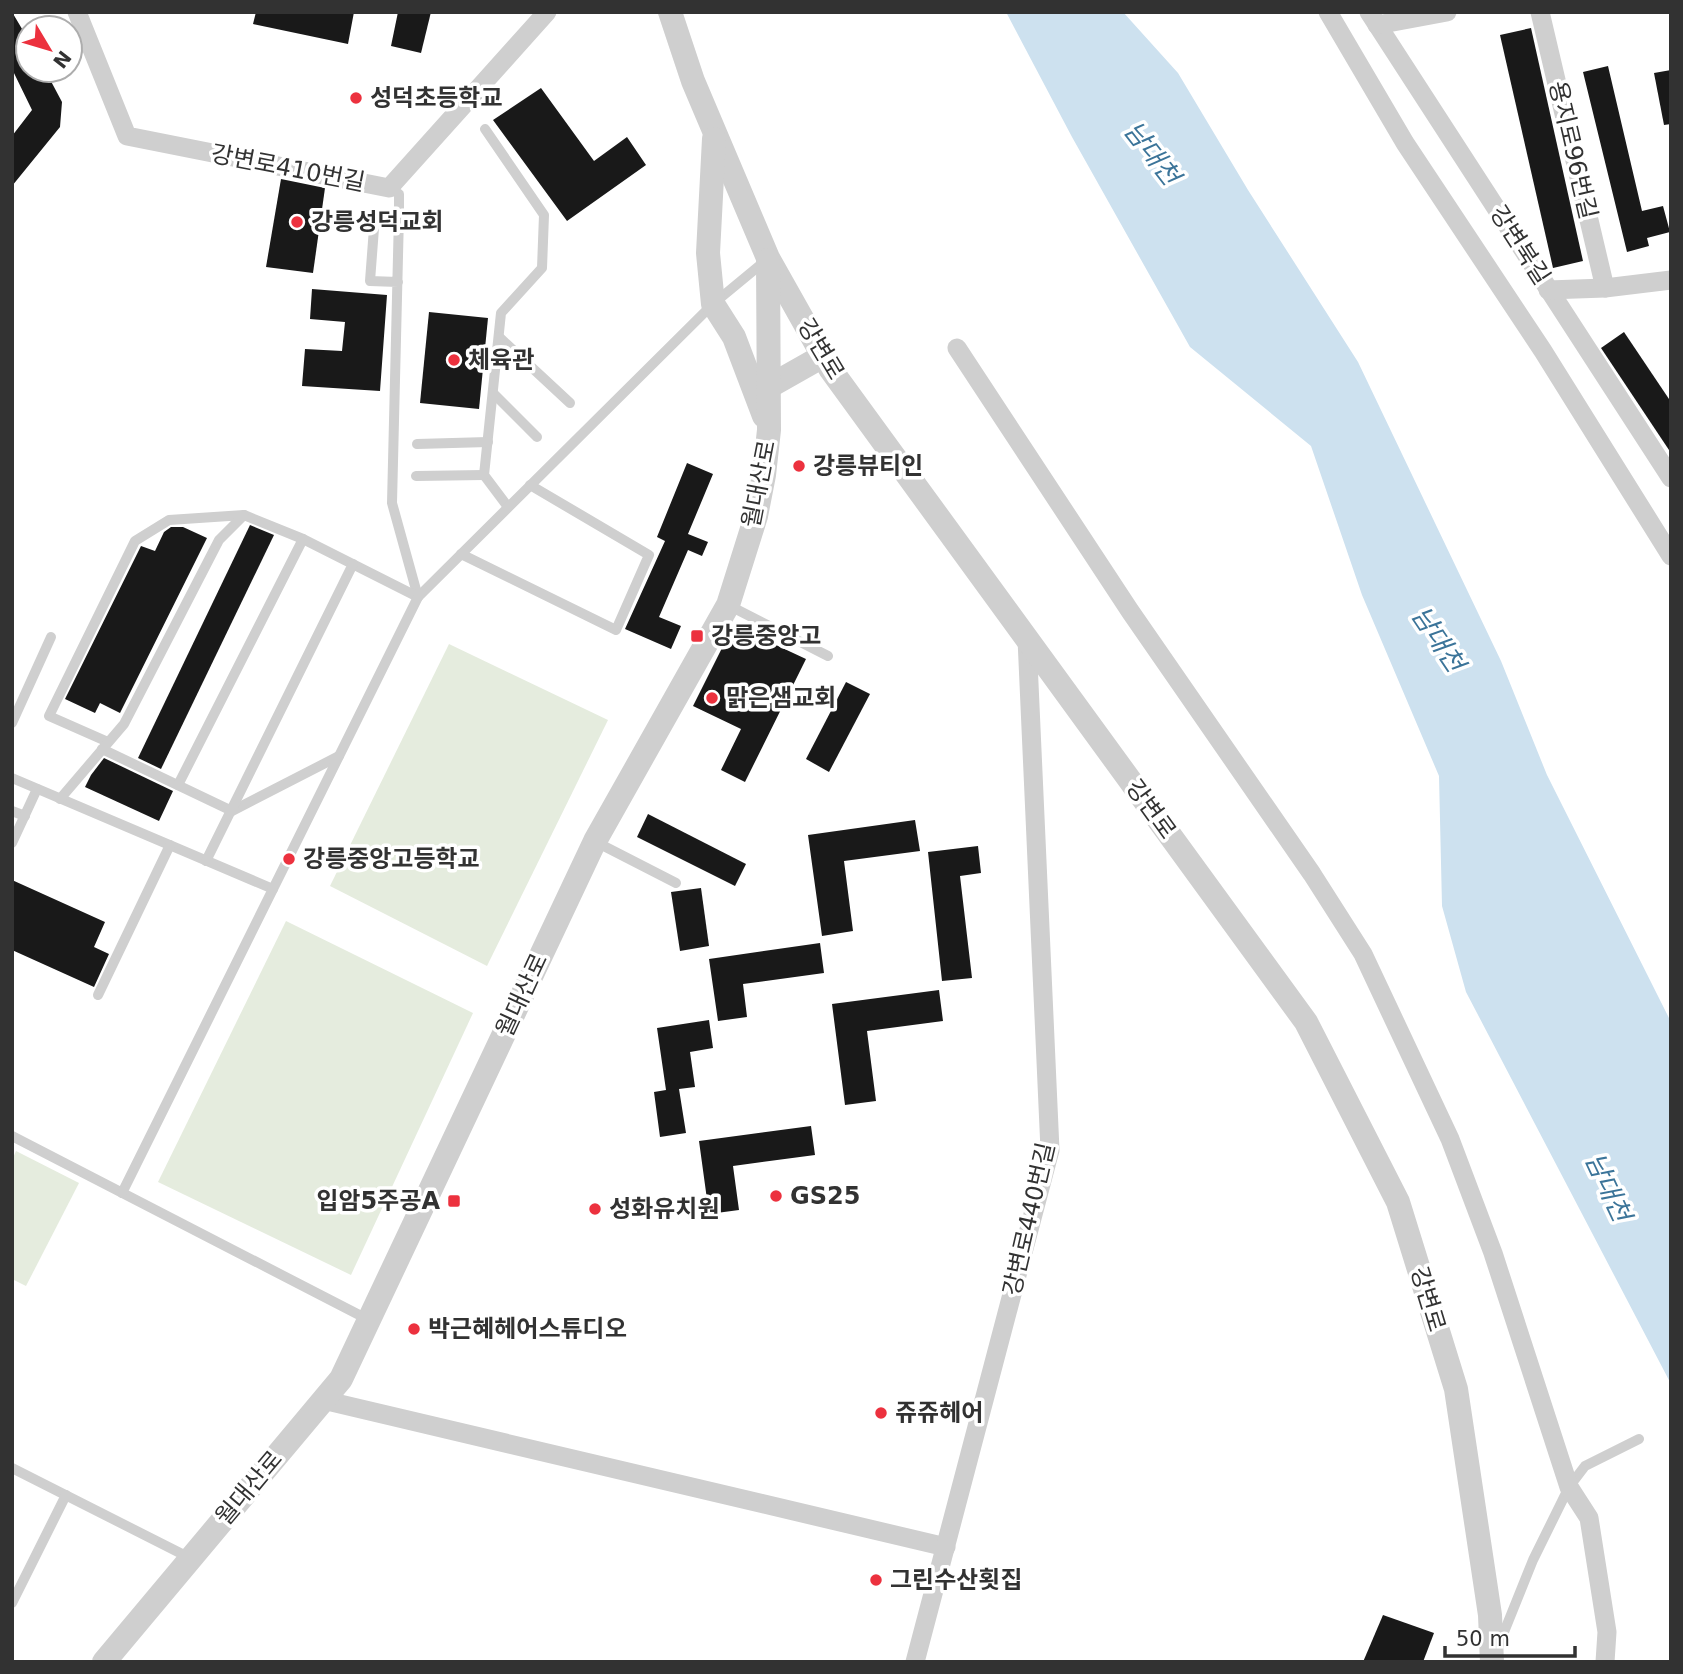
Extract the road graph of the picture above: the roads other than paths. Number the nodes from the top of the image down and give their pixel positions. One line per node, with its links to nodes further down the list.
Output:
1 (77, 12): 12 (street, 강변로410번길)
2 (547, 12): 12 (street, 강변로410번길)
3 (670, 12): 9 (street, 강변로)
4 (682, 12): 9 (street)
5 (1328, 12): 38 (street)
6 (1447, 12): 8 (street)
7 (1540, 12): 17 (street, 용지로96번길)
8 (1373, 19): 18 (street, 강변북길)
9 (692, 81): 11 (street, 강변로)
10 (485, 129): 20 (lane)
11 (715, 137): 14 (street, 강변로); 19 (street)
12 (389, 188): 13 (lane)
13 (399, 215): 16 (lane); 16 (lane)
14 (768, 258): 19 (lane); 22 (street, 강변로); 23 (street, 월대산로)
15 (1671, 280): 17 (street)
16 (398, 282): 40 (lane)
17 (1605, 288): 18 (street)
18 (1548, 290): 32 (street, 강변북길)
19 (713, 304): 26 (street); 33 (lane)
20 (499, 337): 24 (lane); 25 (lane)
21 (957, 348): 68 (street)
22 (823, 356): 23 (street); 43 (street, 강변로)
23 (769, 386): 26 (street, 월대산로)
24 (493, 393): 27 (lane); 28 (lane)
25 (570, 403)
26 (769, 430): 41 (street, 월대산로)
27 (537, 437)
28 (488, 442): 29 (lane); 30 (lane)
29 (417, 444)
30 (484, 475): 31 (lane); 34 (lane)
31 (416, 476)
32 (1671, 478)
33 (530, 485): 34 (lane); 37 (lane)
34 (508, 507): 37 (lane)
35 (244, 515): 36 (lane); 46 (lane); 46 (lane)
36 (303, 539): 39 (lane); 49 (lane)
37 (461, 554): 40 (lane)
38 (1671, 556)
39 (354, 564): 40 (lane); 53 (lane)
40 (418, 597): 47 (lane)
41 (728, 605): 44 (lane); 55 (street, 월대산로)
42 (51, 637): 45 (lane)
43 (1027, 639): 70 (street, 강변로440번길); 76 (street, 강변로)
44 (828, 656)
45 (12, 723)
46 (105, 746): 49 (lane); 51 (lane)
47 (339, 755): 53 (lane); 60 (lane)
48 (12, 778): 50 (lane)
49 (178, 785): 53 (lane)
50 (37, 789): 51 (lane); 54 (lane)
51 (60, 799): 57 (lane)
52 (12, 811): 54 (lane)
53 (232, 811): 58 (lane)
54 (24, 816): 56 (lane)
55 (595, 841): 59 (lane); 64 (street, 월대산로)
56 (12, 843)
57 (170, 845): 58 (lane); 61 (lane)
58 (206, 861): 60 (lane)
59 (676, 883)
60 (273, 889): 63 (lane)
61 (98, 995)
62 (12, 1136): 63 (lane)
63 (122, 1193): 64 (lane)
64 (369, 1321): 65 (street, 월대산로)
65 (323, 1400): 70 (street); 71 (street, 월대산로)
66 (1639, 1439): 68 (lane)
67 (12, 1468): 69 (lane)
68 (1569, 1487): 76 (lane); 77 (street)
69 (66, 1495): 71 (lane); 72 (lane)
70 (946, 1548): 75 (street, 강변로440번길)
71 (190, 1558): 74 (street, 월대산로)
72 (16, 1588): 73 (lane)
73 (12, 1604)
74 (104, 1662)
75 (915, 1662)
76 (1493, 1662)
77 (1605, 1662)

